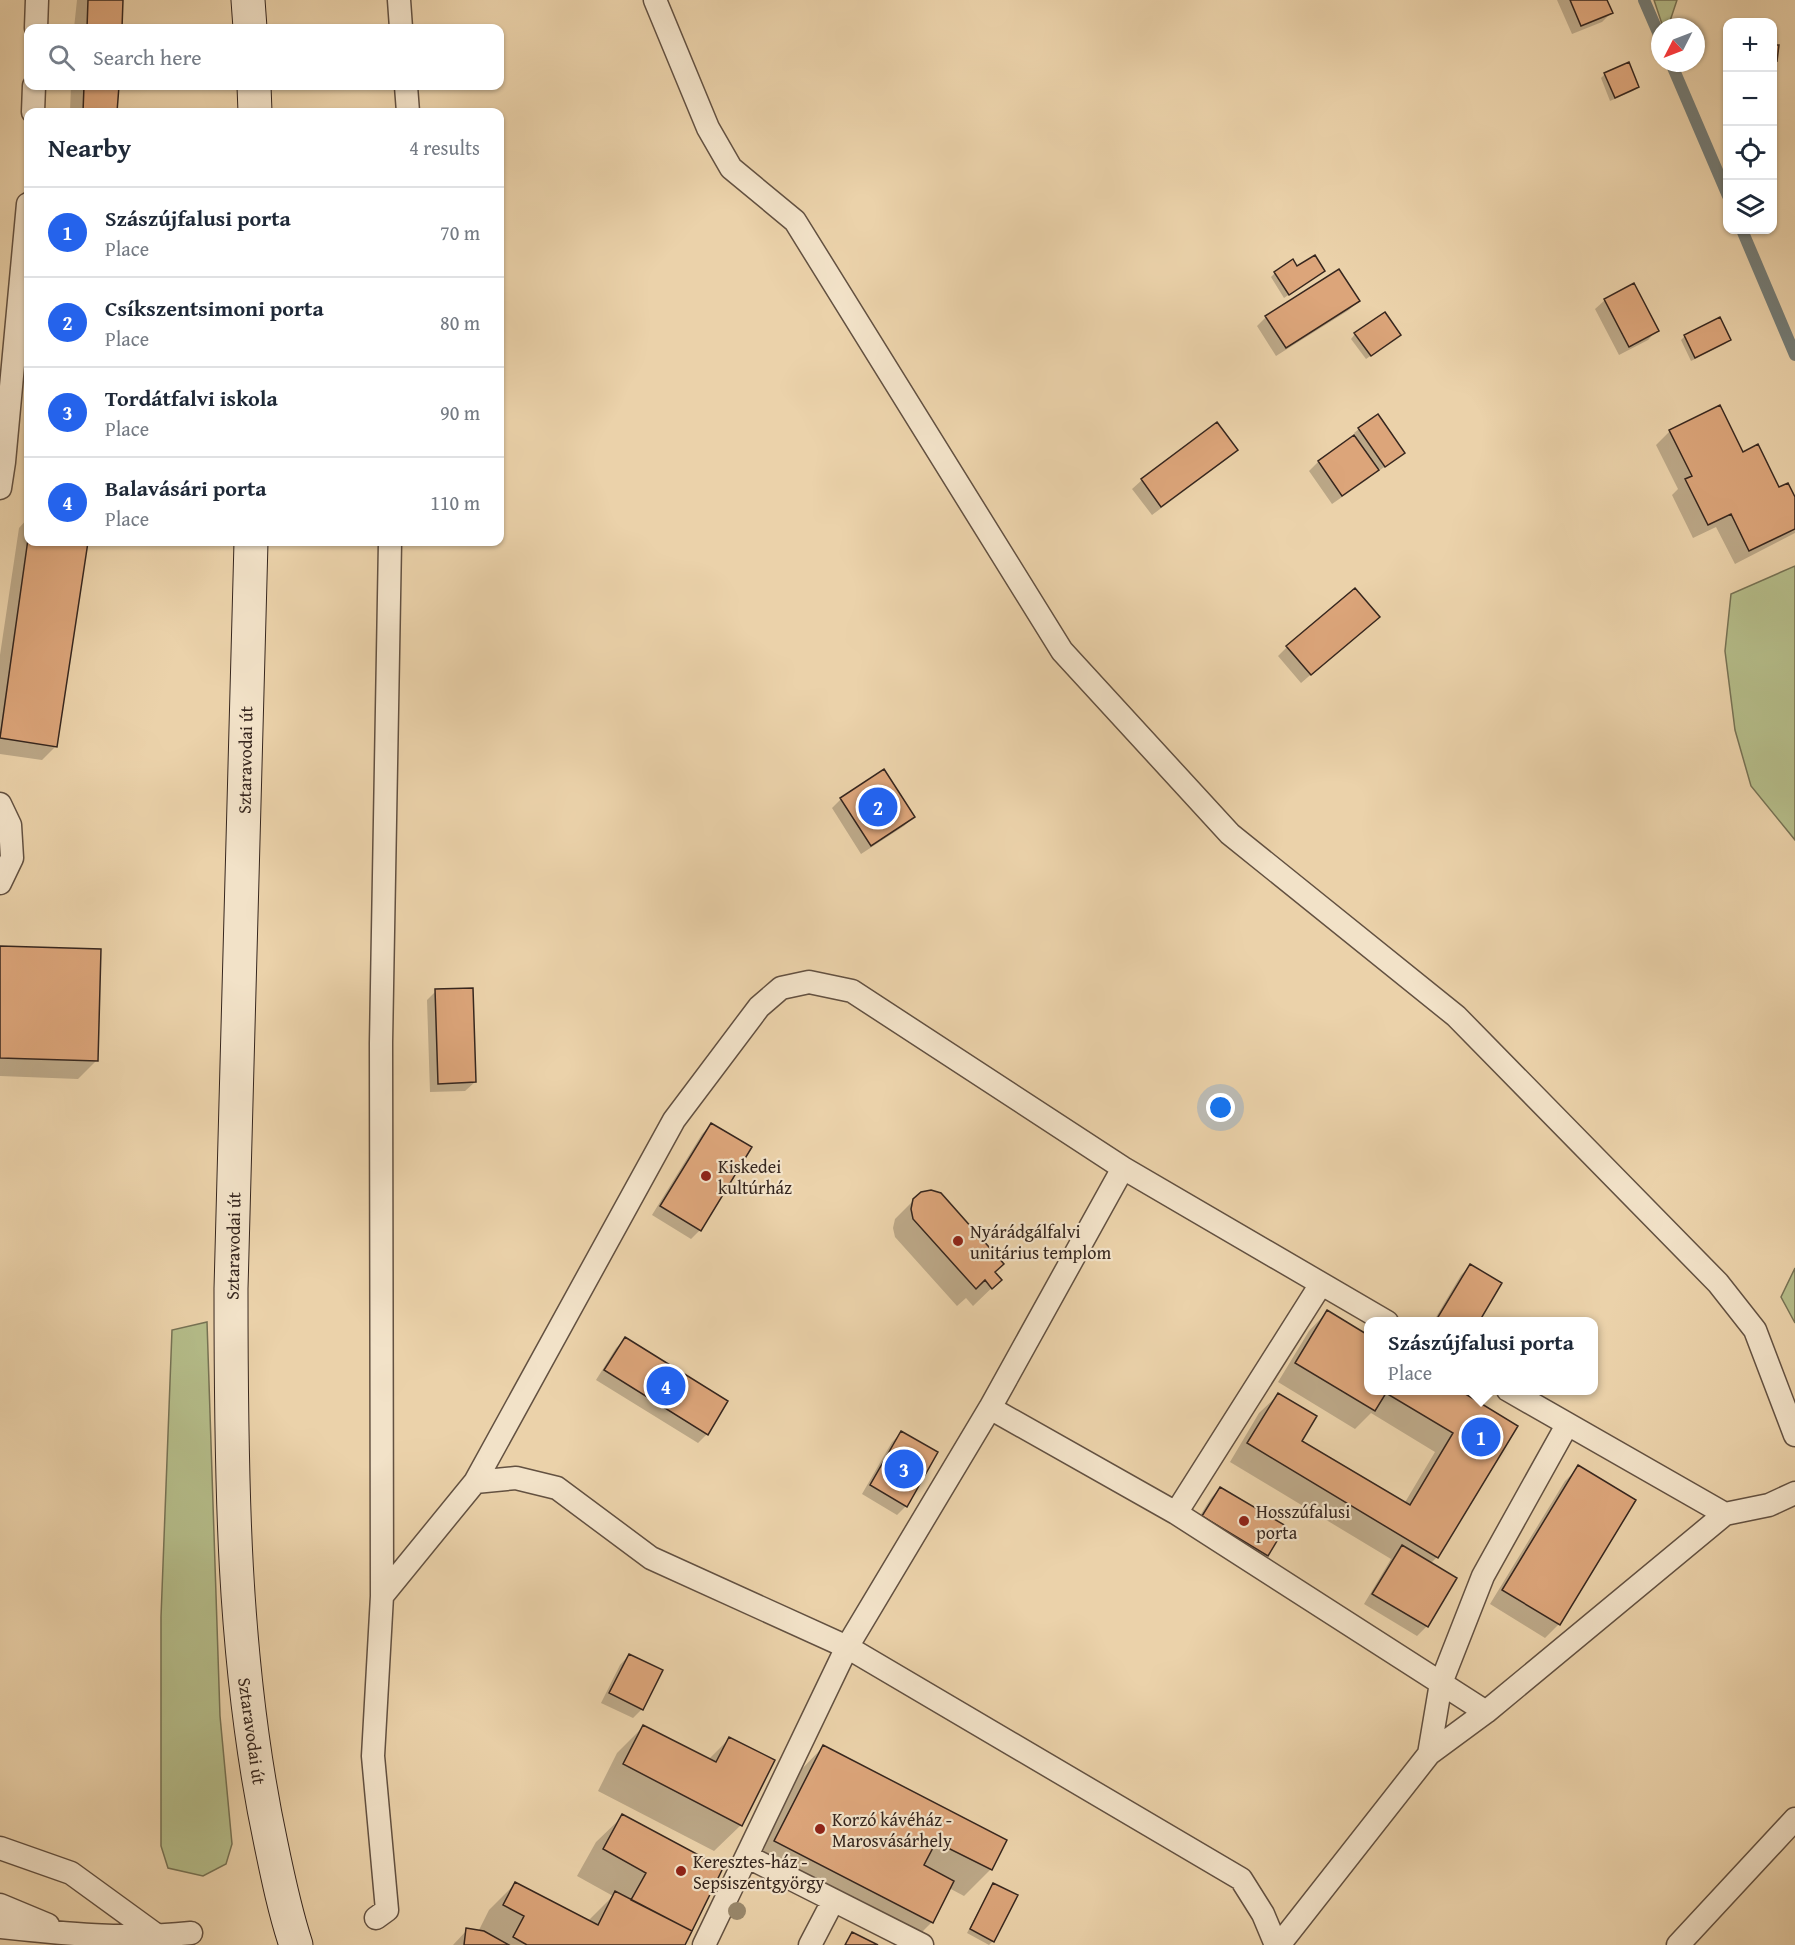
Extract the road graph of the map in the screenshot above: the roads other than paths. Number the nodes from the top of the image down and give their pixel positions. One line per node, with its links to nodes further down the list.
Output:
1 (37, 0): 5 (lane)
2 (248, 0): 6 (street)
3 (399, 0): 7 (lane)
4 (655, 0): 26 (lane)
5 (36, 24)
6 (250, 24)
7 (401, 24)
8 (34, 90): 11 (lane)
9 (254, 90): 12 (street)
10 (406, 90): 13 (lane)
11 (33, 108)
12 (255, 108)
13 (408, 108)
14 (24, 247): 15 (lane)
15 (0, 488)
16 (250, 546): 46 (street, Sztaravodai út)
17 (390, 546): 31 (lane)
18 (0, 804): 19 (lane)
19 (0, 883)
20 (1123, 1168): 21 (lane); 24 (lane); 27 (lane)
21 (1322, 1284): 22 (lane); 29 (lane)
22 (1378, 1317)
23 (1516, 1395): 25 (lane)
24 (990, 1408): 29 (lane); 32 (lane)
25 (1567, 1425): 30 (lane); 33 (lane)
26 (1795, 1435)
27 (475, 1482): 31 (lane); 32 (lane)
28 (1795, 1492): 30 (lane)
29 (1176, 1513): 33 (lane)
30 (1725, 1514): 34 (lane)
31 (382, 1596): 41 (lane)
32 (847, 1647): 38 (lane); 50 (lane)
33 (1441, 1683): 34 (lane); 35 (lane)
34 (1486, 1712): 35 (lane)
35 (1429, 1754): 50 (lane)
36 (1795, 1819): 51 (lane)
37 (0, 1848): 45 (lane)
38 (748, 1857): 39 (lane); 47 (lane)
39 (833, 1901): 48 (lane); 49 (lane)
40 (0, 1905): 44 (lane)
41 (376, 1918)
42 (0, 1927): 44 (lane)
43 (191, 1933): 45 (lane)
44 (72, 1935): 45 (lane)
45 (159, 1937)
46 (296, 1945)
47 (704, 1945)
48 (810, 1945)
49 (922, 1945)
50 (1278, 1945)
51 (1678, 1945)

